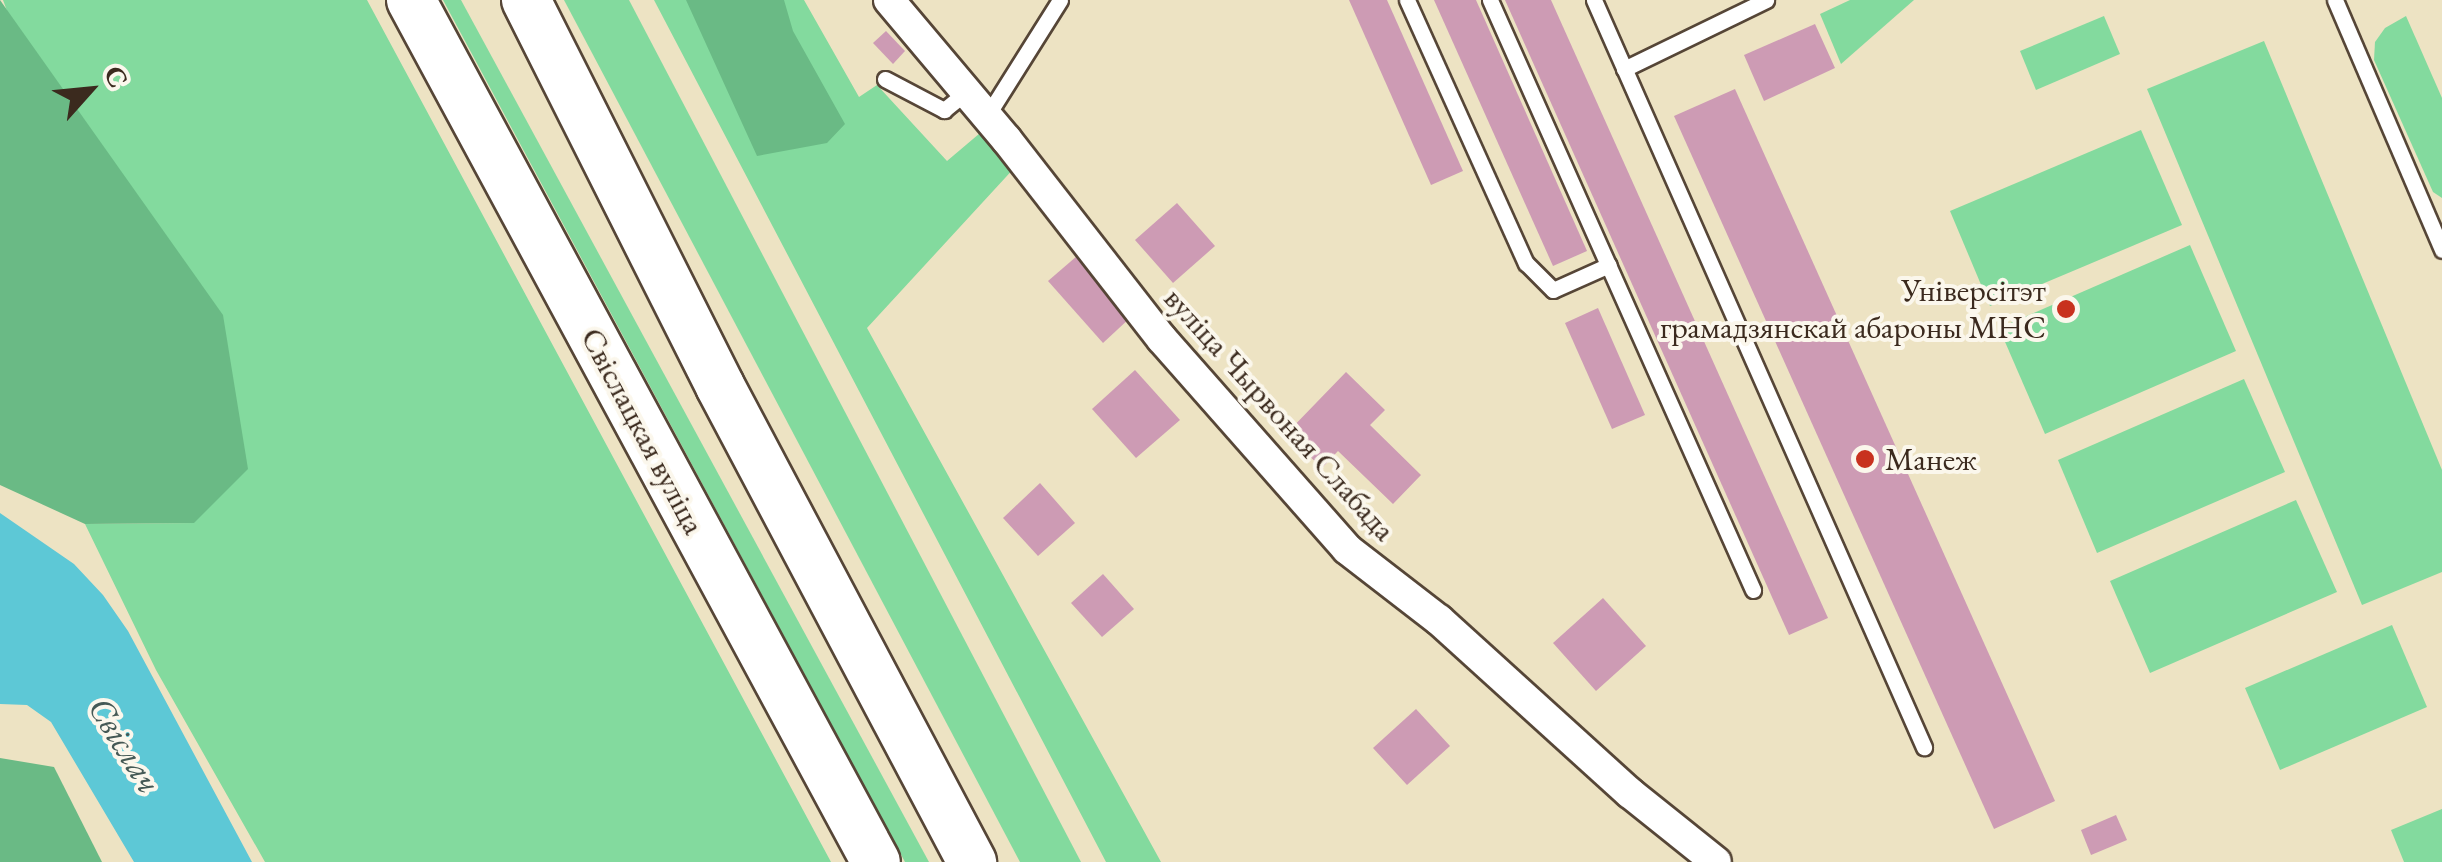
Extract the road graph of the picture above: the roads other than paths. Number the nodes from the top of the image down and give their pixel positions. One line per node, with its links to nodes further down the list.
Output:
1 (411, 0): 18 (main road, Свіслацкая вуліца)
2 (526, 0): 19 (main road)
3 (889, 0): 12 (street, вуліца Чырвоная Слабада)
4 (1060, 0): 13 (lane)
5 (1407, 0): 15 (lane)
6 (1490, 0): 15 (lane)
7 (1594, 0): 10 (lane)
8 (1766, 0): 10 (lane)
9 (2335, 0): 14 (lane)
10 (1624, 70): 17 (lane)
11 (885, 79): 12 (lane)
12 (966, 92): 13 (street, вуліца Чырвоная Слабада)
13 (987, 116): 20 (street, вуліца Чырвоная Слабада)
14 (2442, 250)
15 (1610, 265): 16 (lane)
16 (1753, 590)
17 (1924, 747)
18 (876, 862)
19 (972, 862)
20 (1716, 862)

